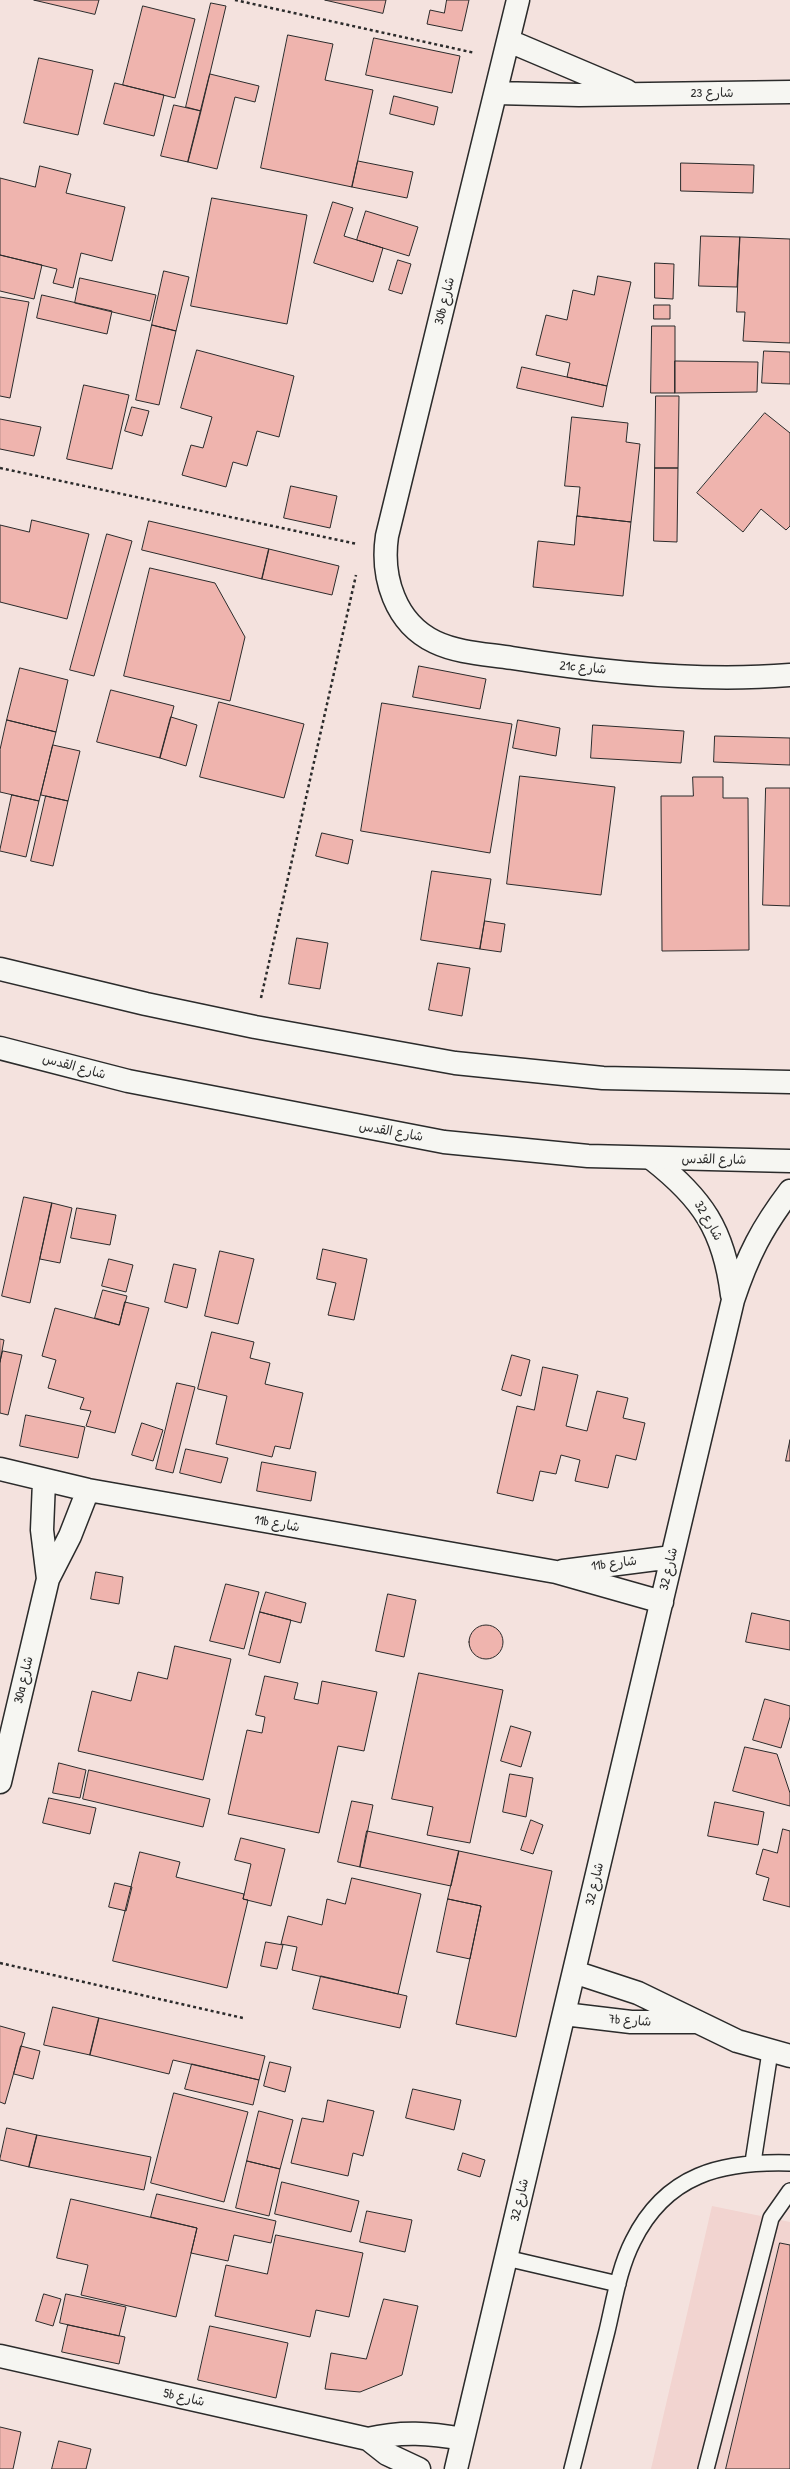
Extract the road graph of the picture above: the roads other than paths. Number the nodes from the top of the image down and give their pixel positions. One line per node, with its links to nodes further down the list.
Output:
1 (518, 0): 2 (street, 30b شارع)
2 (507, 50): 4 (street, 30b شارع); 5 (street, شارع 23)
3 (790, 92): 5 (street, شارع 23)
4 (496, 93): 5 (street, شارع 23); 6 (street, 30b شارع)
5 (634, 94)
6 (394, 603): 7 (street, 21c شارع)
7 (790, 675)
8 (0, 969): 10 (street)
9 (0, 1048): 11 (street, شارع القدس)
10 (790, 1082)
11 (652, 1159): 12 (street, شارع القدس); 14 (street, شارع 32)
12 (790, 1161)
13 (790, 1191): 14 (street, شارع 32)
14 (733, 1300): 18 (street, شارع 32)
15 (0, 1469): 16 (street, 11b شارع)
16 (44, 1481): 17 (street, 11b شارع); 20 (street, 30a شارع)
17 (88, 1490): 19 (street, 11b شارع); 20 (street, 30a شارع)
18 (672, 1557): 19 (street, 11b شارع); 21 (street, شارع 32)
19 (556, 1572): 21 (street, 11b شارع)
20 (48, 1579): 22 (street, 30a شارع)
21 (662, 1602): 23 (street, شارع 32)
22 (0, 1782)
23 (574, 1972): 24 (street, شارع 32); 25 (street, 7b شارع)
24 (564, 2014): 25 (street, 7b شارع); 30 (street, شارع 32)
25 (697, 2022): 26 (street, 7b شارع)
26 (780, 2054): 27 (lane)
27 (753, 2162): 28 (lane); 31 (lane)
28 (790, 2163)
29 (790, 2191): 38 (lane)
30 (506, 2258): 31 (lane); 34 (street, شارع 32)
31 (618, 2284): 37 (lane)
32 (0, 2356): 33 (street, 5b شارع)
33 (368, 2439): 34 (street, 5b شارع); 35 (street, 5b شارع)
34 (463, 2439): 36 (street, شارع 32)
35 (419, 2469)
36 (456, 2469)
37 (572, 2469)
38 (706, 2469)

